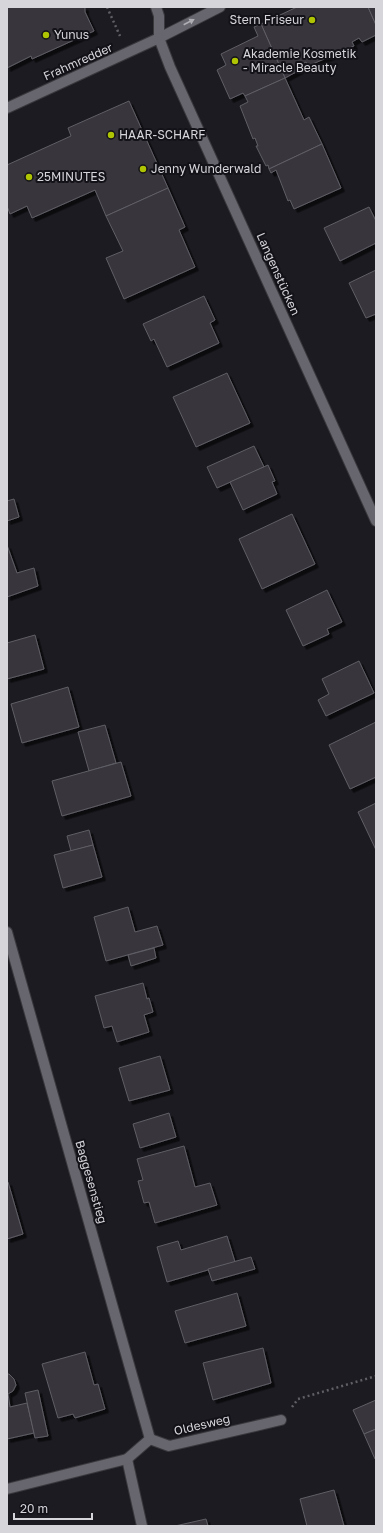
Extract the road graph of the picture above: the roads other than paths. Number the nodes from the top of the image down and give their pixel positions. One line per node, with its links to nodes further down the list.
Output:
1 (156, 7): 3 (street)
2 (220, 7): 3 (street, Frahmredder, one-way to 2)
3 (159, 38): 4 (street, Frahmredder); 5 (street, Langenstücken)
4 (7, 108)
5 (376, 521)
6 (7, 932): 8 (street, Baggesenstieg)
7 (281, 1420): 8 (street, Oldesweg)
8 (150, 1439): 9 (street)
9 (127, 1459): 10 (street); 11 (street)
10 (7, 1489)
11 (142, 1526)

